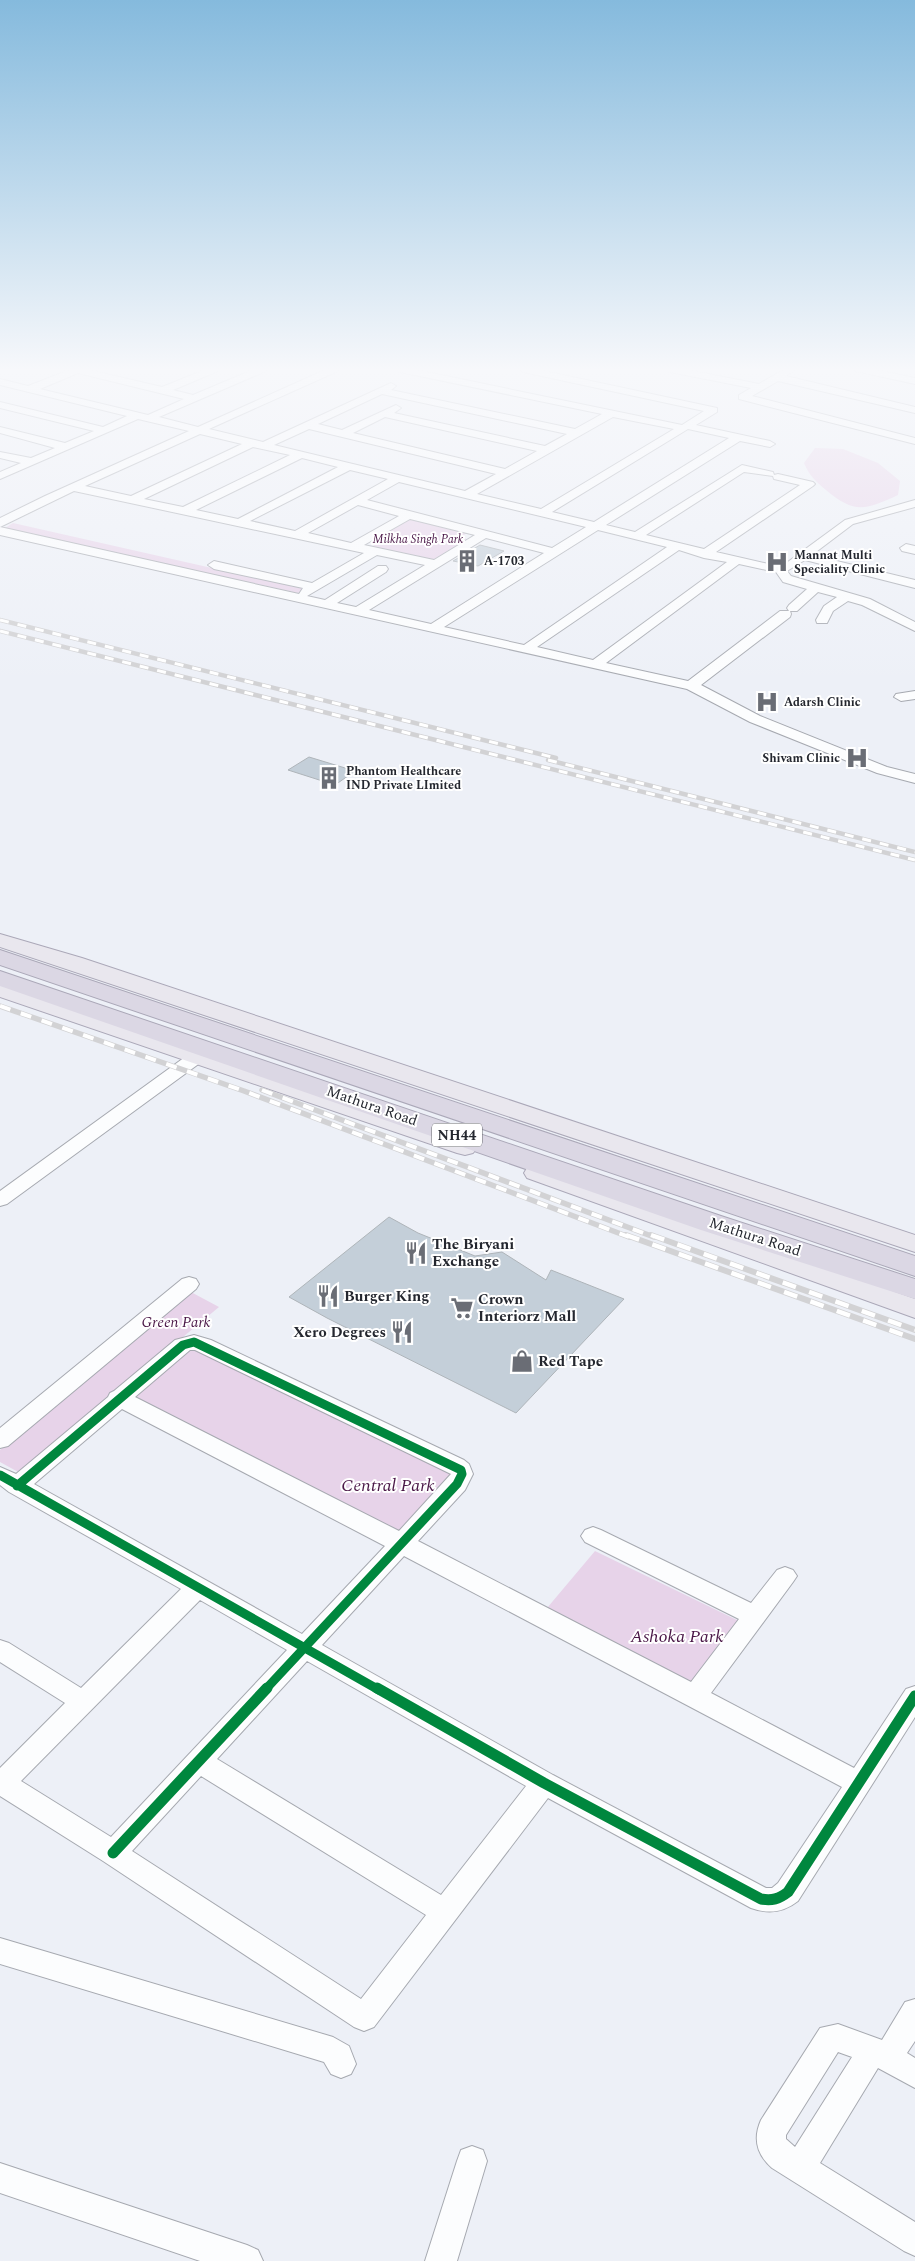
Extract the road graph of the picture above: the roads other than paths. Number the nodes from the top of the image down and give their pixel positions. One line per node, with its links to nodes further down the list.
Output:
1 (101, 475): 12 (street)
2 (189, 475): 14 (street)
3 (258, 475): 17 (street)
4 (332, 475): 22 (street)
5 (384, 475): 11 (street)
6 (504, 475): 13 (street)
7 (606, 475): 18 (street)
8 (680, 475): 23 (street)
9 (732, 475): 27 (street)
10 (773, 475): 32 (street)
11 (398, 478): 13 (street); 15 (street)
12 (73, 487): 14 (street); 20 (street)
13 (466, 495): 18 (street)
14 (132, 500): 17 (street)
15 (356, 502): 19 (street); 26 (street)
16 (913, 505): 33 (street)
17 (184, 511): 22 (street)
18 (541, 514): 23 (street)
19 (408, 515): 25 (street); 29 (street)
20 (3, 520): 21 (street)
21 (28, 523)
22 (238, 523): 26 (street)
23 (597, 527): 27 (street); 31 (street)
24 (0, 531): 45 (street)
25 (485, 534): 31 (street); 37 (street)
26 (296, 535): 29 (street)
27 (635, 537): 28 (street)
28 (674, 546): 32 (street); 51 (street)
29 (352, 547): 30 (street)
30 (374, 552): 36 (street); 37 (street)
31 (554, 552): 50 (street)
32 (704, 554): 34 (street)
33 (802, 556): 38 (street); 41 (street)
34 (736, 561): 38 (street); 52 (street)
35 (205, 563): 42 (street)
36 (355, 563): 39 (street); 42 (street)
37 (435, 564): 40 (street)
38 (780, 569): 43 (street)
39 (391, 570): 40 (street); 46 (street)
40 (416, 576): 47 (street)
41 (915, 584)
42 (313, 587): 45 (street)
43 (816, 587): 44 (street); 53 (street)
44 (846, 596): 48 (street); 49 (street)
45 (297, 597): 46 (street)
46 (327, 604): 47 (street)
47 (358, 611): 50 (street)
48 (822, 620)
49 (915, 627)
50 (433, 628): 51 (street)
51 (526, 649): 52 (street)
52 (596, 664): 53 (street)
53 (691, 686): 56 (street)
54 (915, 695): 55 (street)
55 (900, 697)
56 (915, 779)
57 (0, 940): 65 (main road)
58 (0, 946): 60 (highway)
59 (0, 957): 60 (highway, Mathura Road / NH44)
60 (61, 977): 66 (highway, Mathura Road / NH44)
61 (4, 983): 62 (main road); 64 (highway, Mathura Road / NH44)
62 (198, 1056): 63 (street); 68 (main road)
63 (0, 1200)
64 (761, 1239): 68 (highway); 69 (highway, Mathura Road / NH44)
65 (915, 1244)
66 (915, 1266)
67 (189, 1284): 72 (street)
68 (857, 1288): 70 (main road)
69 (915, 1289)
70 (915, 1309)
71 (118, 1398): 73 (street); 75 (street); 75 (street)
72 (0, 1440)
73 (9, 1480): 77 (street)
74 (593, 1536): 78 (street)
75 (402, 1544): 79 (street); 82 (street)
76 (785, 1576): 78 (street)
77 (197, 1588): 79 (street); 83 (street)
78 (755, 1616): 82 (street)
79 (304, 1649): 84 (street); 85 (street)
80 (0, 1650): 83 (street)
81 (915, 1696): 86 (street)
82 (694, 1697): 86 (street)
83 (82, 1702): 87 (street)
84 (199, 1762): 88 (street); 89 (street)
85 (544, 1783): 86 (street); 89 (street)
86 (858, 1783)
87 (1, 1784): 88 (street)
88 (113, 1853): 89 (street)
89 (445, 1912)
90 (0, 1951): 93 (street)
91 (915, 2012): 92 (street)
92 (877, 2053): 94 (street); 96 (street); 96 (street)
93 (342, 2064)
94 (915, 2074)
95 (472, 2161): 100 (street)
96 (800, 2168): 98 (street)
97 (0, 2178): 99 (street)
98 (915, 2240)
99 (242, 2260)
100 (441, 2261)

